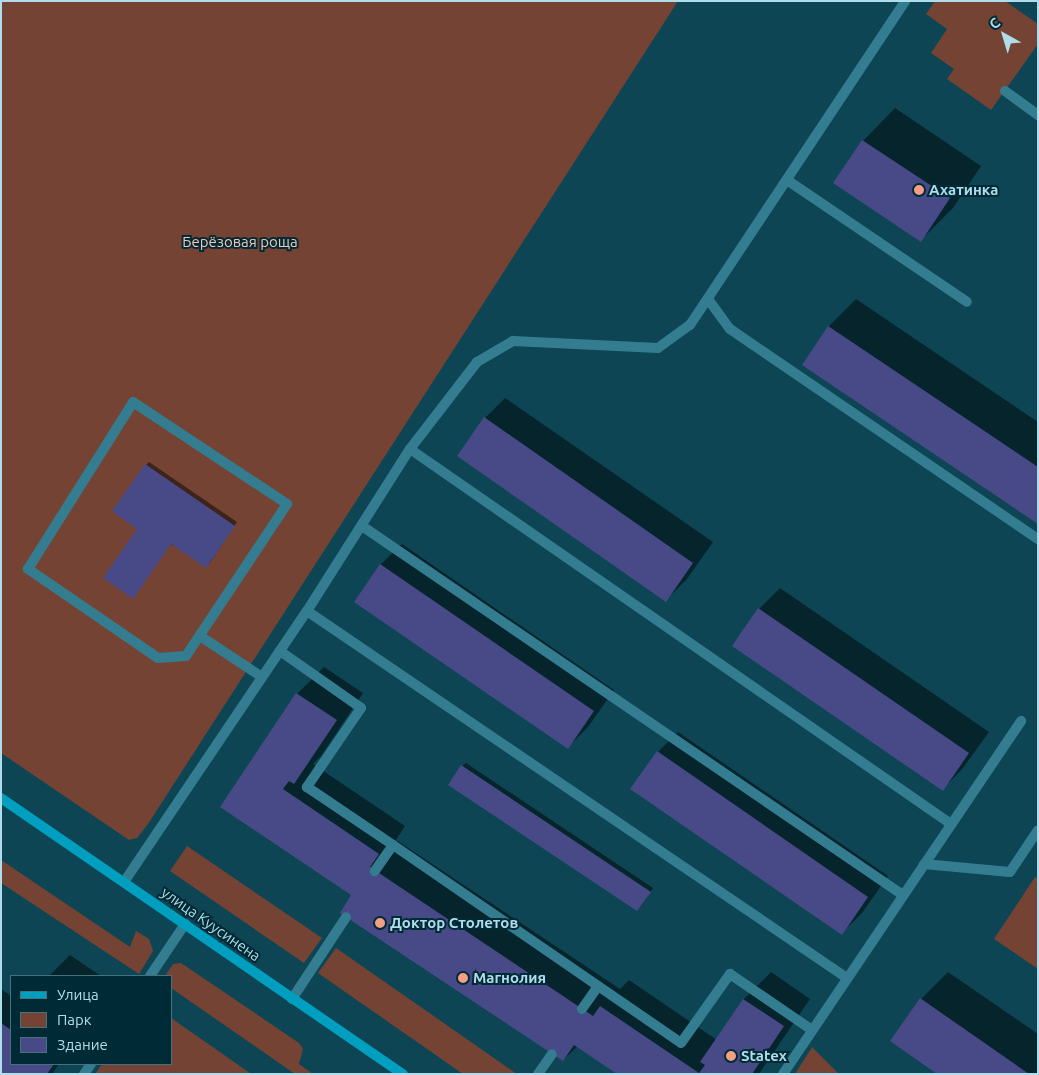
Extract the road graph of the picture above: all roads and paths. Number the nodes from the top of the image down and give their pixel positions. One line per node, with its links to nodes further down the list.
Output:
1 (905, 1): 4 (lane)
2 (1004, 92): 3 (lane)
3 (1038, 115)
4 (787, 180): 5 (lane); 6 (lane)
5 (708, 298): 7 (lane); 9 (lane)
6 (967, 302)
7 (410, 449): 8 (lane); 16 (lane)
8 (362, 526): 10 (lane); 22 (lane)
9 (1038, 539)
10 (307, 611): 12 (lane); 26 (lane)
11 (200, 636): 11 (lane); 13 (lane)
12 (280, 651): 13 (lane); 18 (lane)
13 (262, 677): 21 (lane)
14 (1021, 721): 16 (lane)
15 (1, 798): 21 (main road, улица Куусинена)
16 (951, 824): 19 (lane)
17 (1038, 831): 19 (lane)
18 (393, 845): 20 (lane); 27 (lane)
19 (924, 864): 22 (lane)
20 (376, 872)
21 (124, 882): 24 (main road, улица Куусинена)
22 (903, 894): 26 (lane)
23 (346, 917): 28 (lane)
24 (185, 924): 25 (lane); 28 (main road, улица Куусинена)
25 (151, 975)
26 (847, 978): 30 (lane)
27 (598, 986): 29 (lane); 30 (lane)
28 (292, 999): 32 (main road, улица Куусинена)
29 (582, 1009)
30 (812, 1030): 34 (lane)
31 (552, 1054): 33 (lane)
32 (403, 1074)
33 (538, 1074)
34 (783, 1074)

